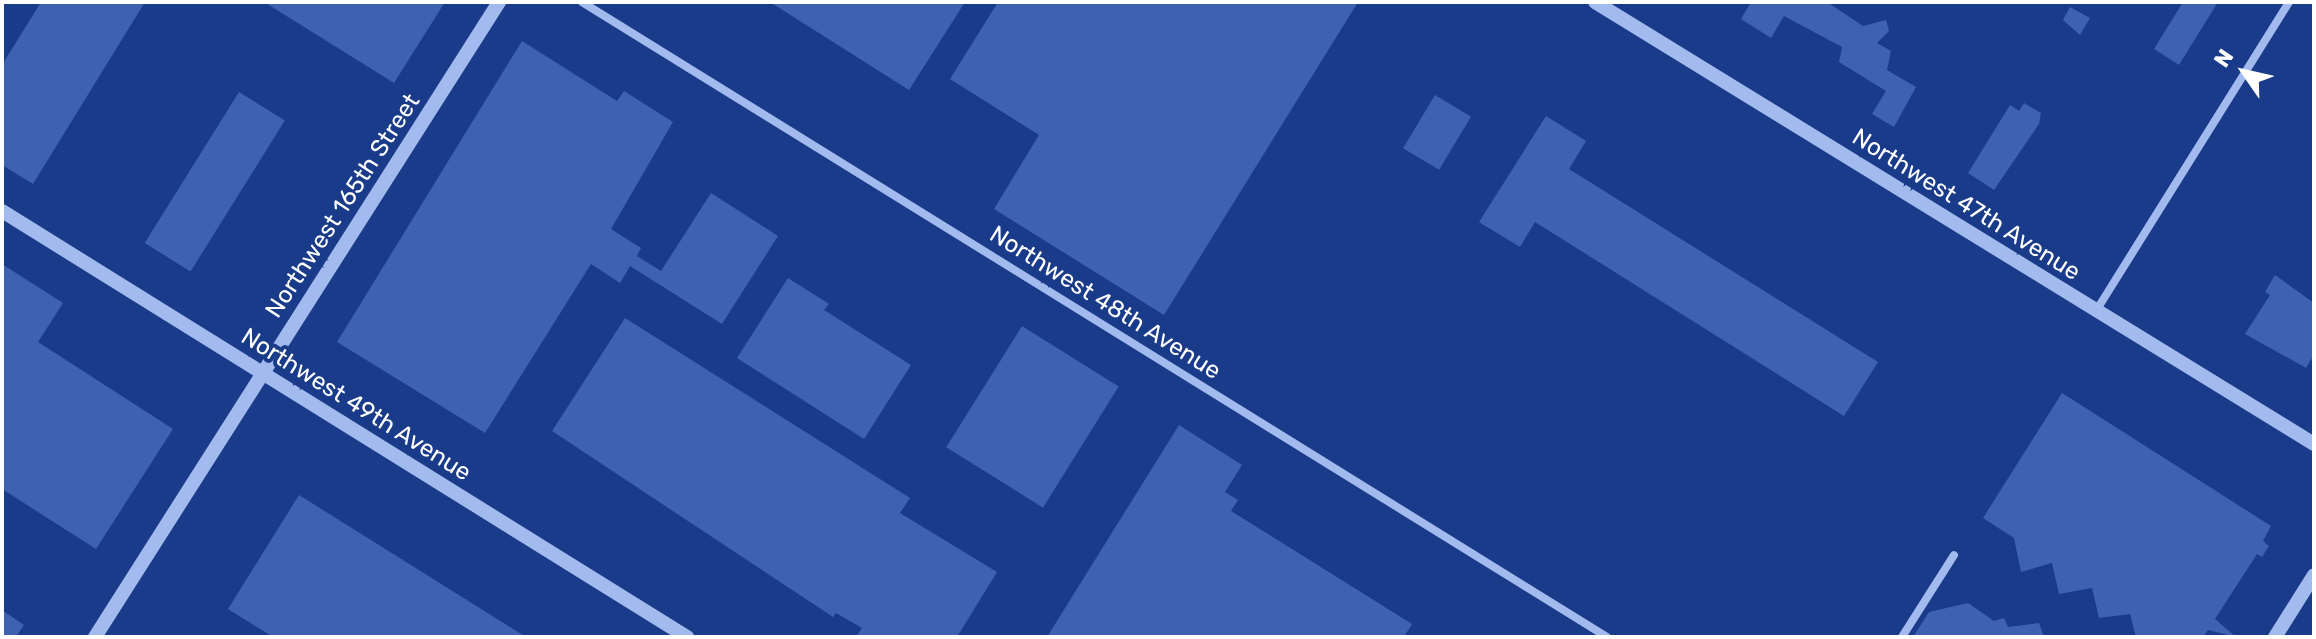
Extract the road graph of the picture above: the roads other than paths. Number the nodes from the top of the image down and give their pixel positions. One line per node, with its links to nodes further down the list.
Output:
1 (499, 2): 7 (street, Northwest 165th Street)
2 (582, 2): 13 (street, Northwest 48th Avenue)
3 (1595, 2): 6 (street, Northwest 47th Avenue)
4 (2289, 2): 6 (street)
5 (2, 211): 7 (street, Northwest 49th Avenue)
6 (2096, 311): 8 (street, Northwest 47th Avenue)
7 (262, 373): 11 (street, Northwest 165th Street); 12 (street, Northwest 49th Avenue)
8 (2314, 444)
9 (1954, 555): 14 (street)
10 (2314, 575): 15 (street)
11 (95, 637)
12 (687, 637)
13 (1607, 637)
14 (1902, 637)
15 (2275, 637)

